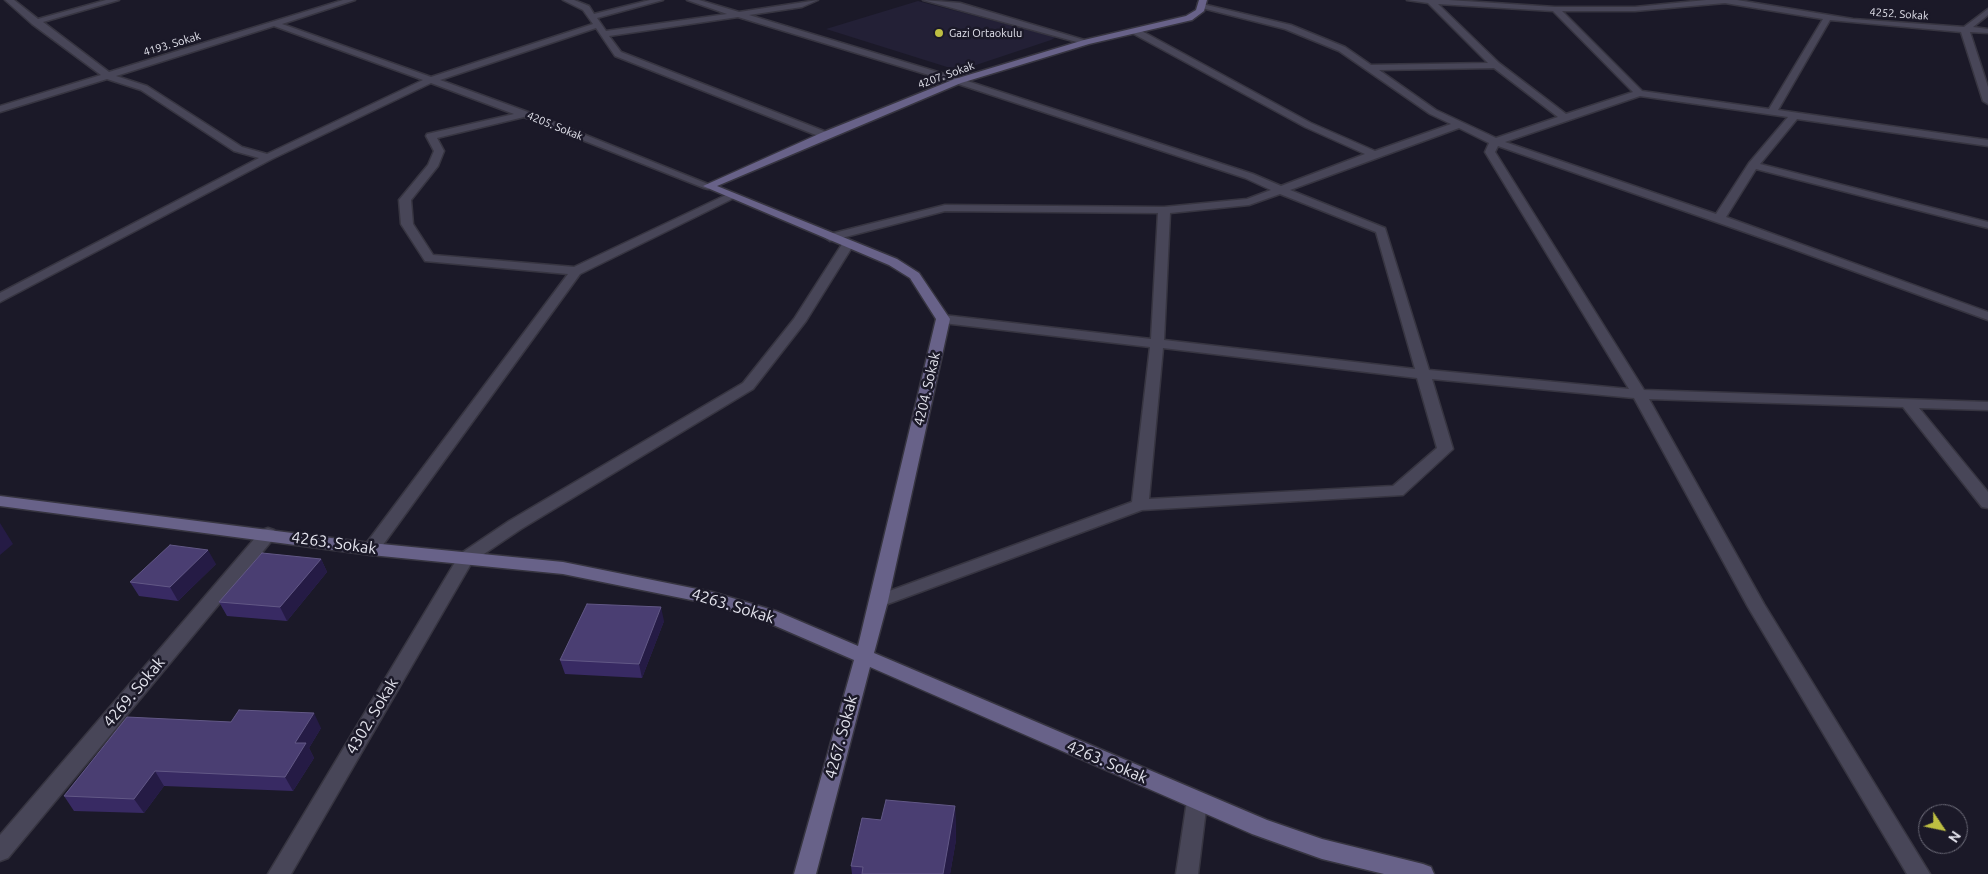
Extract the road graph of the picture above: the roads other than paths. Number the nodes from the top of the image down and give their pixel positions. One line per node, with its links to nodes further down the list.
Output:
1 (9, 0): 18 (street)
2 (115, 0): 18 (street)
3 (351, 0): 19 (street, 4193. Sokak)
4 (567, 0): 17 (street)
5 (659, 0): 17 (street)
6 (691, 0): 15 (street)
7 (814, 0): 15 (street)
8 (927, 0): 24 (street)
9 (1410, 0): 10 (street, 4252. Sokak)
10 (1429, 0): 13 (street, 4252. Sokak); 25 (street)
11 (1726, 0): 13 (street, 4252. Sokak); 16 (street, 4252. Sokak)
12 (1202, 5): 20 (street, 4207. Sokak); 26 (street)
13 (1555, 9): 30 (street)
14 (1988, 11): 21 (street)
15 (741, 14): 23 (street); 29 (street)
16 (1827, 18): 21 (street, 4252. Sokak); 33 (street)
17 (595, 21): 23 (street); 28 (street)
18 (36, 22): 27 (street)
19 (275, 24): 27 (street, 4193. Sokak); 28 (street, 4205. Sokak)
20 (1135, 30): 24 (street, 4207. Sokak); 41 (street)
21 (1965, 30): 22 (street, 4252. Sokak); 31 (street)
22 (1988, 31)
23 (604, 34): 38 (street)
24 (1087, 42): 29 (street, 4207. Sokak)
25 (1496, 65): 26 (street); 36 (street)
26 (1371, 68): 37 (street)
27 (108, 76): 32 (street, 4193. Sokak); 42 (street)
28 (431, 80): 34 (street, 4205. Sokak); 42 (street)
29 (958, 81): 38 (street, 4207. Sokak); 45 (street)
30 (1639, 93): 33 (street); 36 (street)
31 (1988, 101)
32 (0, 110)
33 (1773, 111): 35 (street)
34 (525, 114): 44 (street, 4205. Sokak); 52 (street)
35 (1796, 114): 40 (street); 43 (street)
36 (1565, 118): 39 (street)
37 (1459, 126): 39 (street); 41 (street)
38 (825, 135): 44 (street, 4207. Sokak)
39 (1495, 142): 48 (street); 58 (street)
40 (1988, 143)
41 (1375, 155): 45 (street)
42 (268, 157): 53 (street)
43 (1753, 165): 48 (street); 49 (street)
44 (708, 186): 46 (street, 4205. Sokak)
45 (1280, 190): 47 (street); 57 (street)
46 (732, 196): 50 (street, 4205. Sokak); 52 (street)
47 (1164, 210): 50 (street); 56 (street)
48 (1719, 219): 54 (street)
49 (1988, 225)
50 (830, 237): 51 (street)
51 (848, 244): 55 (street); 66 (street)
52 (576, 272): 65 (street)
53 (0, 298)
54 (1988, 316)
55 (943, 319): 56 (street); 67 (street, 4204. Sokak)
56 (1157, 345): 57 (street); 63 (street)
57 (1424, 374): 58 (street); 63 (street)
58 (1639, 394): 59 (street); 75 (street)
59 (1909, 405): 60 (street); 62 (street)
60 (1988, 406)
61 (0, 501): 64 (street, 4263. Sokak)
62 (1988, 503)
63 (1140, 505): 67 (street)
64 (268, 534): 65 (street, 4263. Sokak); 70 (street, 4269. Sokak)
65 (371, 548): 66 (street, 4263. Sokak)
66 (466, 558): 68 (street, 4263. Sokak); 71 (street, 4302. Sokak)
67 (879, 601): 68 (street, 4267. Sokak)
68 (863, 656): 69 (street, 4263. Sokak); 72 (street, 4267. Sokak)
69 (1197, 800): 73 (street); 74 (street, 4263. Sokak)
70 (0, 851)
71 (279, 874)
72 (805, 874)
73 (1187, 874)
74 (1423, 874)
75 (1920, 874)

